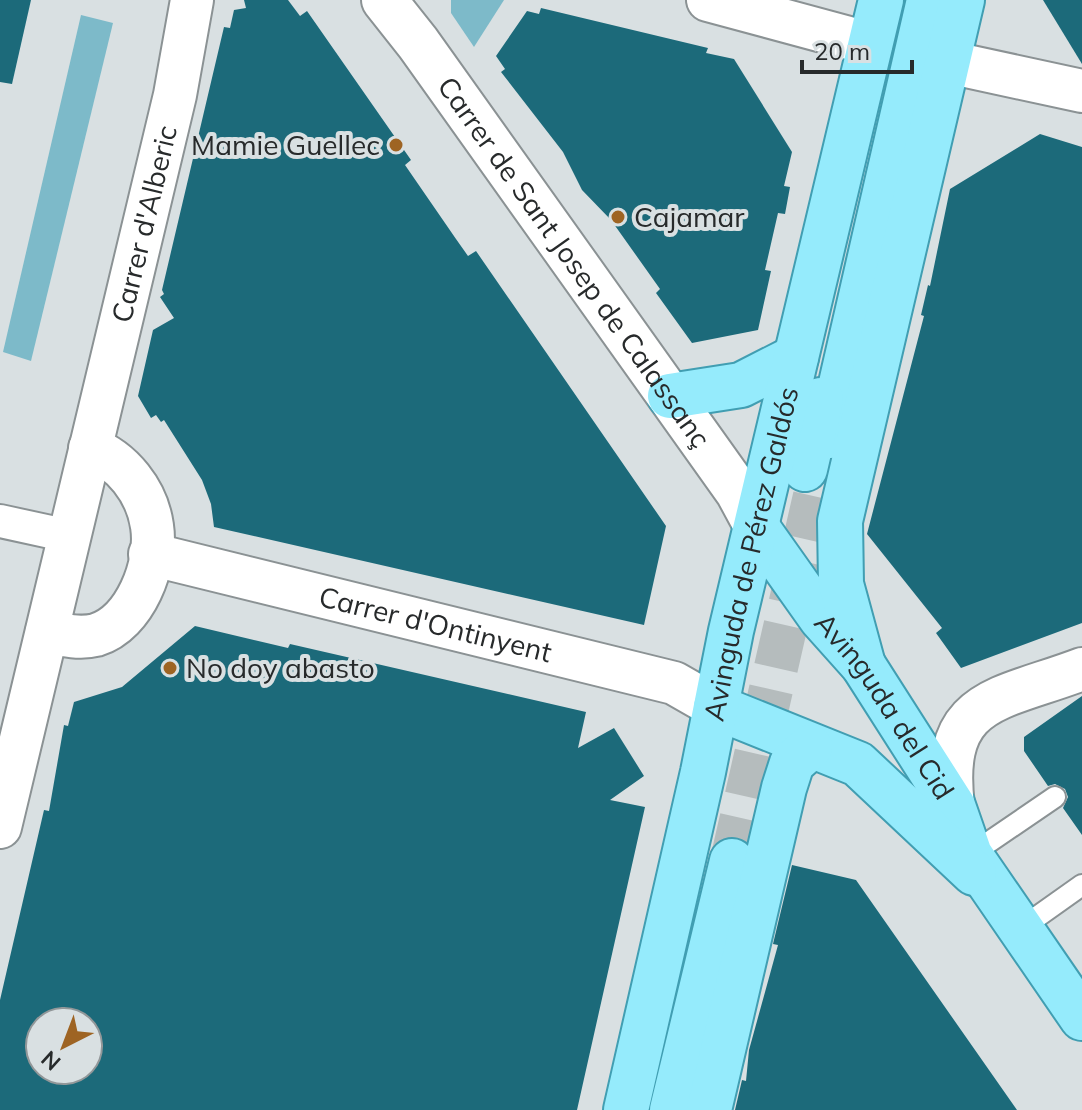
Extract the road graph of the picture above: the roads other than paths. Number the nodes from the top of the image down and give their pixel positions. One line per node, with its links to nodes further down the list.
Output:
1 (192, 0): 15 (street, Carrer d'Alberic)
2 (384, 0): 9 (main road, Carrer de Sant Josep de Calassanç)
3 (411, 0): 9 (street)
4 (708, 0): 10 (street)
5 (881, 0): 10 (main road, Avinguda de Pérez Galdós)
6 (913, 0): 7 (main road, Avinguda de Pérez Galdós)
7 (929, 0)
8 (962, 0): 11 (main road)
9 (418, 43): 14 (main road, Carrer de Sant Josep de Calassanç)
10 (871, 44): 13 (main road, Avinguda de Pérez Galdós)
11 (948, 62): 12 (street); 21 (main road)
12 (1082, 91)
13 (796, 357): 14 (main road); 17 (main road, Avinguda de Pérez Galdós)
14 (670, 396): 17 (main road, Carrer de Sant Josep de Calassanç)
15 (90, 448): 18 (street, Carrer d'Alberic); 19 (street)
16 (0, 521): 18 (street)
17 (758, 529): 21 (main road, Avinguda del Cid); 23 (main road, Avinguda de Pérez Galdós)
18 (69, 536): 20 (street, Carrer d'Alberic)
19 (150, 554): 20 (street); 23 (street, Carrer d'Ontinyent)
20 (47, 632): 27 (street, Carrer d'Alberic)
21 (863, 665): 26 (main road, Avinguda del Cid)
22 (1082, 669): 26 (street)
23 (716, 707): 24 (main road, Avinguda del Cid); 33 (main road, Avinguda de Pérez Galdós)
24 (810, 747): 30 (main road, Avinguda del Cid); 36 (main road)
25 (1055, 797): 28 (lane)
26 (953, 806): 28 (main road, Avinguda del Cid)
27 (0, 827)
28 (970, 855): 30 (main road, Avinguda del Cid)
29 (1082, 885): 31 (lane)
30 (996, 894): 31 (main road, Avinguda del Cid)
31 (1020, 929): 32 (main road, Avinguda del Cid)
32 (1082, 1018)
33 (626, 1110)
34 (657, 1110): 35 (main road)
35 (672, 1110)
36 (709, 1110)

